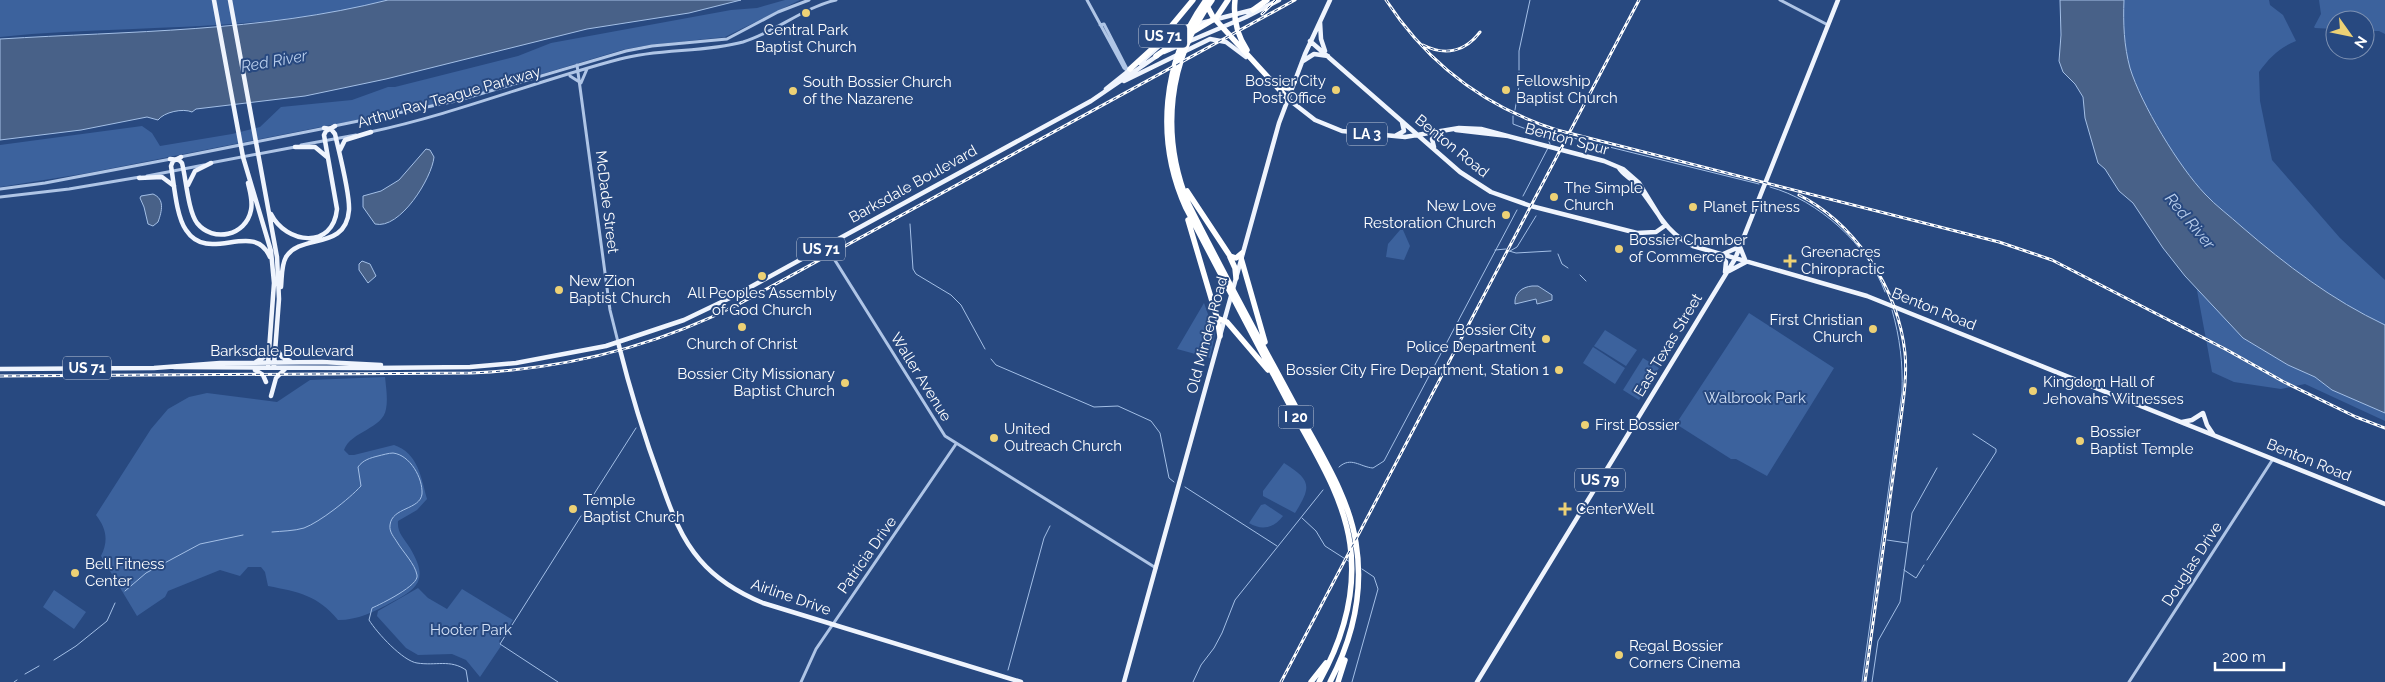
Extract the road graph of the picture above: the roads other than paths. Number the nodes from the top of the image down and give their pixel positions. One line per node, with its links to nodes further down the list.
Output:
1 (214, 0): 62 (main road)
2 (230, 0): 63 (main road)
3 (809, 0): 25 (street, Arthur Ray Teague Parkway)
4 (836, 0): 26 (street, Arthur Ray Teague Parkway)
5 (1087, 0): 27 (street)
6 (1193, 0): 27 (highway, US 71)
7 (1205, 0): 24 (highway); 34 (highway, I 20)
8 (1212, 0): 34 (highway, I 20)
9 (1228, 0): 21 (highway, US 71)
10 (1267, 0): 17 (highway)
11 (1272, 0): 17 (main road, Barksdale Boulevard)
12 (1279, 0): 21 (main road, Barksdale Boulevard)
13 (1330, 0): 18 (main road, Old Minden Road)
14 (1780, 0): 19 (street)
15 (1838, 0): 19 (main road, East Texas Street / US 79)
16 (1235, 3): 24 (highway)
17 (1253, 10): 27 (main road, Barksdale Boulevard)
18 (1320, 19): 20 (main road, Old Minden Road); 22 (main road)
19 (1828, 25): 66 (main road, East Texas Street / US 79)
20 (1310, 41): 22 (main road, Benton Road); 23 (main road, Old Minden Road)
21 (1156, 56): 27 (main road, Barksdale Boulevard / US 71)
22 (1329, 56): 23 (main road); 37 (main road, Benton Road)
23 (1301, 62): 31 (main road, Old Minden Road)
24 (1256, 63): 32 (highway); 33 (main road); 36 (highway)
25 (577, 65): 28 (street, McDade Street); 38 (street, Arthur Ray Teague Parkway)
26 (588, 69): 28 (street, Arthur Ray Teague Parkway); 30 (street)
27 (1129, 71): 33 (main road, Barksdale Boulevard / US 71); 35 (main road, Barksdale Boulevard / US 71)
28 (579, 72): 29 (street, Arthur Ray Teague Parkway); 30 (street, McDade Street)
29 (567, 75): 30 (street); 40 (street, Arthur Ray Teague Parkway)
30 (581, 82): 83 (street, McDade Street)
31 (1294, 82): 32 (highway); 36 (main road, Old Minden Road)
32 (1280, 87): 36 (highway)
33 (1112, 88): 35 (main road, Barksdale Boulevard / US 71)
34 (1171, 90): 53 (highway, I 20); 59 (highway, I 20)
35 (1100, 95): 65 (main road, Barksdale Boulevard / US 71)
36 (1288, 99): 43 (main road, Benton Spur / LA 3); 67 (main road, Old Minden Road)
37 (1401, 120): 42 (main road, Benton Road); 43 (main road)
38 (335, 126): 39 (main road)
39 (327, 129): 44 (main road); 45 (main road); 49 (street)
40 (371, 132): 44 (street, Arthur Ray Teague Parkway); 48 (main road)
41 (1440, 132): 42 (main road, Benton Spur / LA 3); 47 (main road); 64 (main road, Benton Spur / LA 3)
42 (1419, 136): 43 (main road, Benton Spur / LA 3); 47 (main road, Benton Road)
43 (1392, 137)
44 (336, 138): 45 (street, Arthur Ray Teague Parkway); 48 (main road)
45 (324, 141): 46 (street, Arthur Ray Teague Parkway); 50 (main road)
46 (295, 147): 50 (main road); 52 (street, Arthur Ray Teague Parkway)
47 (1436, 151): 64 (main road, Benton Road)
48 (340, 154): 78 (main road)
49 (181, 157): 51 (main road)
50 (328, 157): 63 (main road)
51 (173, 159): 54 (main road); 55 (main road); 57 (street)
52 (211, 163): 54 (street, Arthur Ray Teague Parkway); 60 (main road)
53 (1176, 165): 68 (highway); 76 (highway, I 20)
54 (184, 169): 55 (street, Arthur Ray Teague Parkway); 60 (main road)
55 (172, 171): 56 (street, Arthur Ray Teague Parkway); 58 (main road)
56 (138, 178): 58 (main road); 61 (street, Arthur Ray Teague Parkway)
57 (0, 189)
58 (176, 189): 72 (main road)
59 (1178, 192): 76 (highway, I 20); 79 (highway)
60 (189, 194): 62 (main road)
61 (0, 197)
62 (253, 197): 72 (main road)
63 (266, 200): 78 (main road)
64 (1665, 224): 69 (main road, Benton Road / LA 3)
65 (826, 246): 83 (main road, Barksdale Boulevard / US 71); 102 (street, Waller Avenue)
66 (1740, 246): 69 (main road); 70 (main road, East Texas Street / US 79); 71 (main road)
67 (1242, 255): 68 (highway); 73 (main road, Old Minden Road); 74 (highway)
68 (1230, 256): 73 (highway)
69 (1721, 256): 70 (main road, Benton Road / LA 3); 75 (main road)
70 (1735, 259): 71 (main road, Benton Road / LA 3); 75 (main road, East Texas Street / US 79)
71 (1746, 262): 75 (main road); 100 (main road, Benton Road / LA 3)
72 (273, 266): 85 (main road)
73 (1236, 275): 74 (highway); 80 (main road, Old Minden Road)
74 (1246, 276): 86 (highway)
75 (1723, 278): 116 (main road, East Texas Street / US 79)
76 (1226, 279): 77 (highway, I 20)
77 (1238, 303): 86 (highway, I 20); 97 (highway, I 20)
78 (278, 304): 84 (main road)
79 (1217, 317): 80 (highway); 82 (highway)
80 (1224, 321): 81 (highway); 82 (main road, Old Minden Road)
81 (1233, 329): 82 (highway); 97 (highway)
82 (1220, 336): 105 (main road, Old Minden Road)
83 (618, 342): 92 (main road, Barksdale Boulevard / US 71); 106 (main road, Airline Drive)
84 (275, 344): 87 (main road); 90 (main road)
85 (269, 346): 89 (main road); 90 (main road)
86 (1270, 358): 107 (highway, I 20)
87 (296, 362): 88 (main road, Barksdale Boulevard / US 71); 90 (main road, Barksdale Boulevard / US 71)
88 (322, 362): 92 (main road, Barksdale Boulevard / US 71); 95 (main road)
89 (255, 363): 90 (main road, Barksdale Boulevard / US 71); 91 (main road, Barksdale Boulevard / US 71)
90 (271, 365): 93 (main road, Barksdale Boulevard / US 71); 94 (main road, Barksdale Boulevard / US 71)
91 (220, 366): 93 (main road, Barksdale Boulevard / US 71); 96 (main road, Barksdale Boulevard / US 71)
92 (390, 367): 95 (main road, Barksdale Boulevard / US 71)
93 (251, 368): 98 (main road)
94 (287, 368): 95 (main road, Barksdale Boulevard / US 71); 99 (main road)
95 (322, 368)
96 (0, 369)
97 (1277, 380): 108 (highway, I 20)
98 (266, 382)
99 (270, 396)
100 (2181, 422): 101 (main road, Benton Road / LA 3); 101 (main road)
101 (2214, 435): 103 (main road, Benton Road / LA 3)
102 (956, 444): 105 (street, Waller Avenue); 106 (street, Patricia Drive)
103 (2273, 459): 104 (main road, Benton Road / LA 3); 117 (street, Douglas Drive)
104 (2385, 504)
105 (1156, 568): 111 (main road, Old Minden Road)
106 (832, 625): 109 (street, Patricia Drive); 110 (main road, Airline Drive)
107 (1353, 626): 114 (highway, I 20); 115 (highway)
108 (1337, 647): 112 (highway); 113 (highway, I 20)
109 (801, 682)
110 (1021, 682)
111 (1124, 682)
112 (1311, 682)
113 (1320, 682)
114 (1330, 682)
115 (1338, 682)
116 (1477, 682)
117 (2129, 682)

